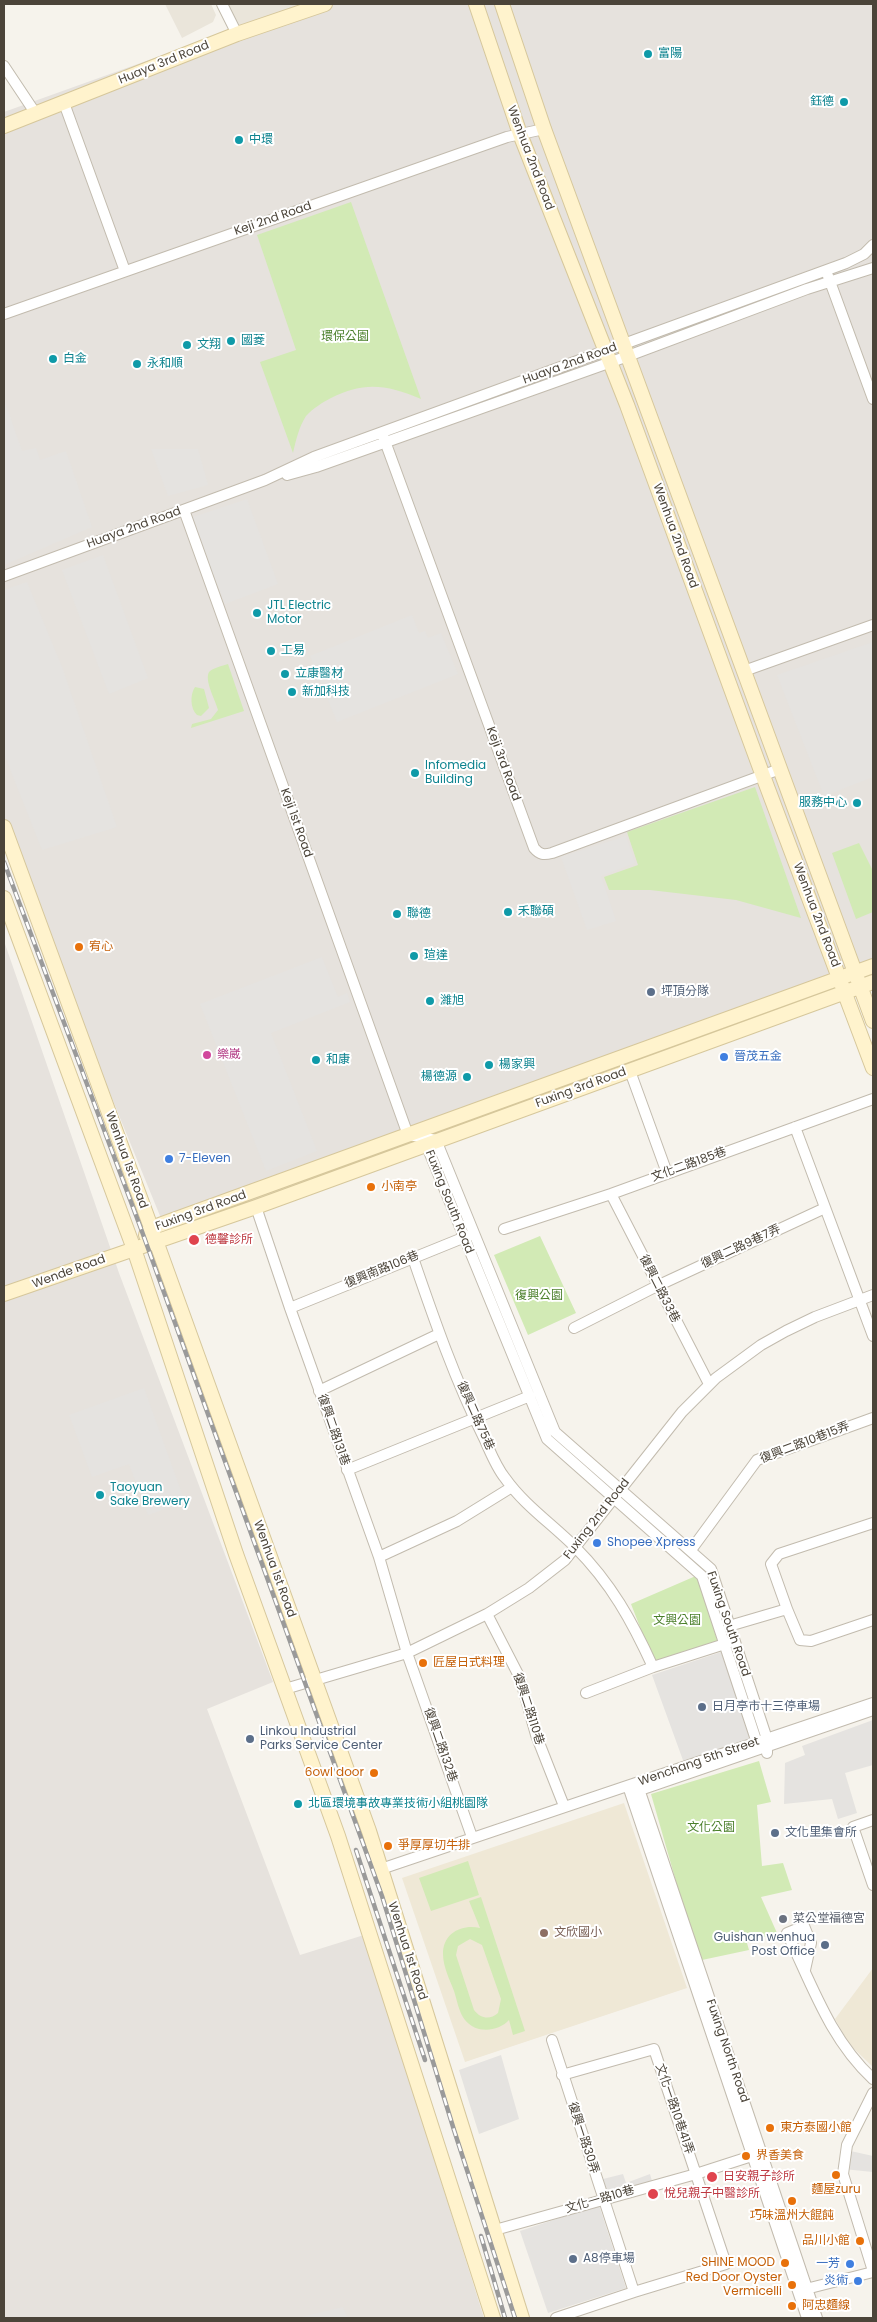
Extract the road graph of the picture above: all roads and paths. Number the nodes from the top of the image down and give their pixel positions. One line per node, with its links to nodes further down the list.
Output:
1 (222, 4): 5 (street)
2 (325, 4): 5 (street, Huaya 3rd Road)
3 (476, 4): 11 (street, Wenhua 2nd Road)
4 (502, 4): 10 (street, Wenhua 2nd Road)
5 (237, 34): 7 (street, Huaya 3rd Road)
6 (4, 66): 8 (street)
7 (64, 103): 8 (street, Huaya 3rd Road); 15 (street)
8 (36, 114): 9 (street, Huaya 3rd Road)
9 (4, 126)
10 (544, 129): 11 (street, Keji 2nd Road); 18 (street, Wenhua 2nd Road)
11 (520, 134): 15 (street, Keji 2nd Road); 19 (street, Wenhua 2nd Road)
12 (873, 246): 14 (street, Huaya 2nd Road)
13 (873, 268): 16 (street, Huaya 2nd Road)
14 (826, 269): 16 (street); 18 (street, Huaya 2nd Road)
15 (125, 271): 17 (street, Keji 2nd Road)
16 (830, 282): 18 (street, Huaya 2nd Road); 20 (street)
17 (4, 314)
18 (626, 350): 19 (street, Huaya 2nd Road); 25 (street, Wenhua 2nd Road)
19 (607, 357): 21 (street, Huaya 2nd Road); 27 (street, Wenhua 2nd Road)
20 (873, 399)
21 (384, 438): 22 (street, Huaya 2nd Road); 27 (street, Keji 3rd Road)
22 (184, 510): 23 (street, Huaya 2nd Road); 40 (street, Keji 1st Road)
23 (4, 576)
24 (873, 626): 25 (street)
25 (744, 670): 26 (street, Wenhua 2nd Road)
26 (780, 769): 27 (street, Keji 3rd Road); 31 (street, Wenhua 2nd Road)
27 (763, 776): 32 (street, Wenhua 2nd Road)
28 (4, 827): 48 (street, Wenhua 1st Road)
29 (4, 898): 50 (street, Wenhua 1st Road)
30 (873, 966): 31 (street, Fuxing 3rd Road)
31 (863, 980): 32 (street, Fuxing 3rd Road); 33 (street, Wenhua 2nd Road)
32 (843, 985): 34 (street, Wenhua 2nd Road); 35 (street, Fuxing 3rd Road); 36 (street, Fuxing 3rd Road)
33 (873, 1021)
34 (873, 1068)
35 (630, 1071): 38 (street, Fuxing 3rd Road); 42 (street)
36 (536, 1089): 38 (street); 40 (street, Fuxing 3rd Road)
37 (873, 1099): 39 (street, 文化二路185巷)
38 (542, 1102): 41 (street, Fuxing 3rd Road)
39 (795, 1127): 42 (street, 文化二路185巷); 45 (street)
40 (408, 1135): 41 (street, Fuxing South Road); 48 (street, Fuxing 3rd Road)
41 (431, 1142): 44 (street, Fuxing 3rd Road); 47 (street, Fuxing South Road); 49 (street, Fuxing South Road)
42 (667, 1173): 43 (street, 文化二路185巷)
43 (611, 1194): 46 (street, 文化二路185巷); 52 (street, 復興二路33巷)
44 (256, 1207): 48 (street, Fuxing 3rd Road); 56 (street, 復興二路131巷)
45 (825, 1208): 52 (street, 復興二路9巷7弄); 55 (street)
46 (504, 1229)
47 (475, 1233): 49 (street, 復興南路106巷); 66 (street, Fuxing South Road)
48 (154, 1234): 50 (street, Fuxing 3rd Road); 81 (street, Wenhua 1st Road)
49 (464, 1237): 51 (street, 復興南路106巷); 62 (street, Fuxing South Road)
50 (134, 1249): 53 (street, Wende Road); 82 (street, Wenhua 1st Road)
51 (413, 1258): 56 (street, 復興南路106巷); 58 (street, 復興二路75巷)
52 (657, 1286): 57 (street, 復興二路9巷7弄); 60 (street, 復興二路33巷)
53 (4, 1294)
54 (873, 1295): 55 (street, Fuxing 2nd Road)
55 (861, 1299): 59 (street); 60 (street, Fuxing 2nd Road)
56 (290, 1308): 61 (street, 復興二路131巷)
57 (574, 1328)
58 (440, 1334): 61 (street); 64 (street, 復興二路75巷)
59 (873, 1336)
60 (709, 1384): 68 (street, Fuxing 2nd Road)
61 (319, 1391): 65 (street, 復興二路131巷)
62 (530, 1396): 64 (street); 66 (street, Fuxing South Road)
63 (873, 1418): 71 (street, 復興二路10巷15弄)
64 (474, 1419): 65 (street); 67 (street, 復興二路75巷)
65 (347, 1470): 72 (street, 復興二路131巷)
66 (592, 1471): 68 (street, Fuxing South Road)
67 (512, 1487): 70 (street, 復興二路75巷); 72 (street)
68 (618, 1494): 70 (street, Fuxing 2nd Road); 71 (street, Fuxing South Road); 78 (street, Fuxing South Road)
69 (873, 1523): 73 (street)
70 (576, 1548): 74 (street, Fuxing 2nd Road); 80 (street, 復興二路75巷)
71 (691, 1550): 76 (street, Fuxing South Road)
72 (379, 1557): 79 (street, 復興二路131巷)
73 (787, 1609): 75 (street); 76 (street)
74 (487, 1614): 79 (street, Fuxing 2nd Road); 88 (street, 復興二路110巷)
75 (873, 1620)
76 (729, 1626): 77 (street, Fuxing South Road)
77 (734, 1642): 78 (street); 86 (street, Fuxing South Road)
78 (723, 1644): 80 (street); 86 (street, Fuxing South Road)
79 (408, 1653): 81 (street, Fuxing 2nd Road); 90 (street, 復興二路132巷)
80 (653, 1667): 83 (street)
81 (314, 1680): 82 (street, Fuxing 2nd Road); 91 (street, Wenhua 1st Road)
82 (285, 1689): 105 (street, Wenhua 1st Road)
83 (586, 1693)
84 (873, 1703): 86 (street, Wenchang 5th Street)
85 (873, 1710): 86 (street, Wenchang 5th Street)
86 (763, 1746): 87 (street, Wenchang 5th Street)
87 (635, 1786): 88 (street, Wenchang 5th Street); 98 (street, Fuxing North Road)
88 (564, 1806): 90 (street, Wenchang 5th Street)
89 (873, 1820): 92 (street)
90 (472, 1837): 91 (street, Wenchang 5th Street)
91 (381, 1868): 101 (street, Wenhua 1st Road)
92 (873, 1885)
93 (805, 1970): 96 (street)
94 (552, 2040): 95 (street, 復興一路30弄)
95 (562, 2075): 99 (street, 文化一路10巷41弄); 100 (street, 復興一路30弄)
96 (873, 2079)
97 (873, 2093): 102 (street)
98 (757, 2155): 99 (street, 文化一路10巷); 103 (street, Fuxing North Road)
99 (696, 2174): 100 (street, 文化一路10巷); 104 (street)
100 (603, 2199): 101 (street, 文化一路10巷); 104 (street, 復興一路30弄)
101 (495, 2230): 106 (street, Wenhua 1st Road)
102 (873, 2272): 103 (street)
103 (802, 2290): 108 (street, Fuxing North Road); 109 (street, Fuxing North Road)
104 (634, 2292): 107 (street)
105 (493, 2318)
106 (522, 2318)
107 (556, 2318)
108 (807, 2318)
109 (817, 2318)

